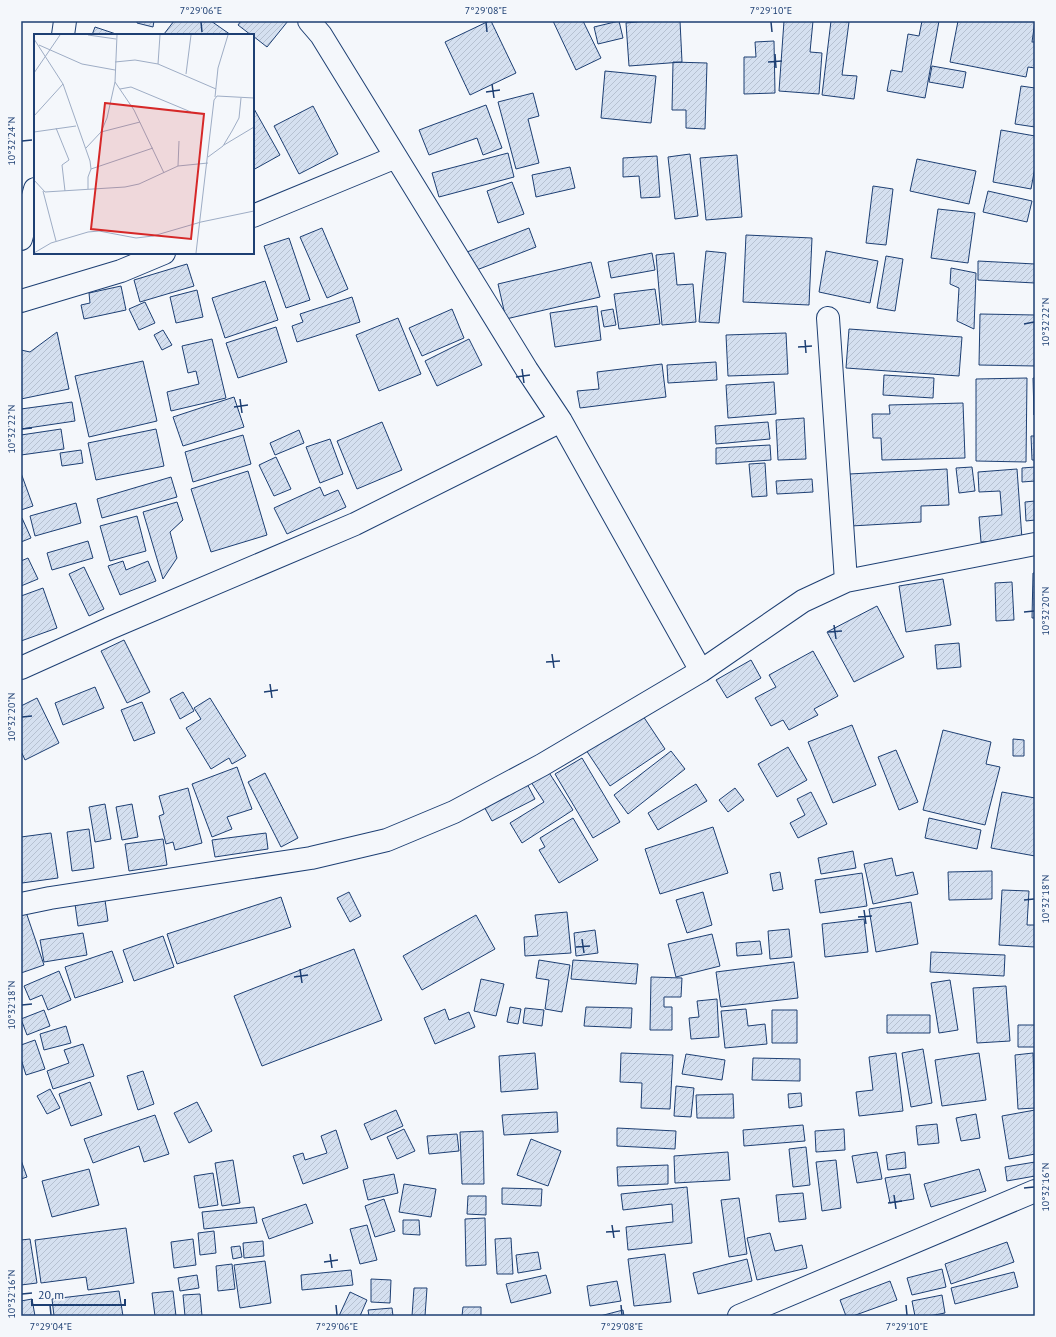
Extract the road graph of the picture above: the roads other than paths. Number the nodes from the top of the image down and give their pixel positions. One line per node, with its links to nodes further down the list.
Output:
1 (66, 21): 3 (street)
2 (309, 21): 4 (street)
3 (63, 34)
4 (396, 157): 6 (street); 11 (street)
5 (34, 193): 7 (street)
6 (254, 216)
7 (21, 239)
8 (162, 254): 9 (street)
9 (21, 301)
10 (828, 318): 13 (street)
11 (562, 421): 14 (street); 15 (street)
12 (1035, 544): 13 (street)
13 (846, 581): 15 (street)
14 (21, 668)
15 (701, 671): 16 (street)
16 (21, 904)
17 (1035, 1191): 18 (street)
18 (739, 1316)

